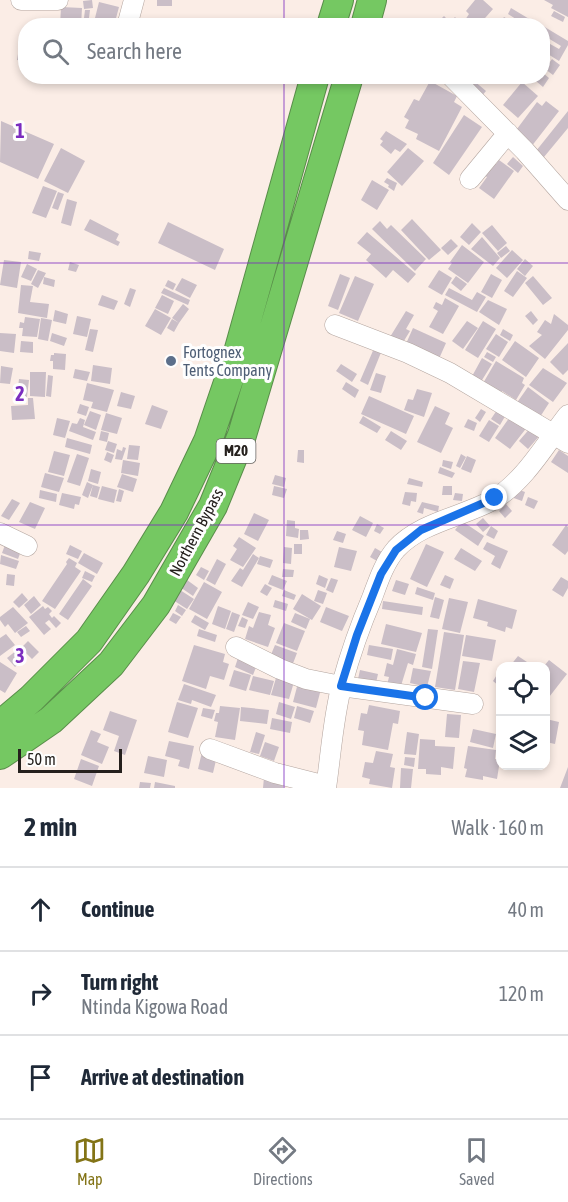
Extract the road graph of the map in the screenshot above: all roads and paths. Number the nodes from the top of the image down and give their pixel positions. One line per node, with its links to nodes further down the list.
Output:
1 (21, 0): 2 (street)
2 (58, 0)
3 (134, 0): 6 (street)
4 (339, 0): 7 (highway)
5 (372, 0): 8 (highway)
6 (129, 18)
7 (333, 18)
8 (367, 18)
9 (313, 84): 23 (highway, Northern Bypass / M20)
10 (348, 84): 25 (highway, Northern Bypass / M20)
11 (459, 84): 12 (street)
12 (508, 134): 13 (street); 14 (street)
13 (470, 178)
14 (568, 200)
15 (335, 326): 17 (street)
16 (568, 415): 17 (street)
17 (561, 439): 21 (street)
18 (0, 533): 19 (street)
19 (27, 546)
20 (236, 647): 21 (street)
21 (341, 686): 22 (street); 26 (street)
22 (473, 704)
23 (0, 725)
24 (210, 749): 26 (street)
25 (0, 755)
26 (326, 787)

